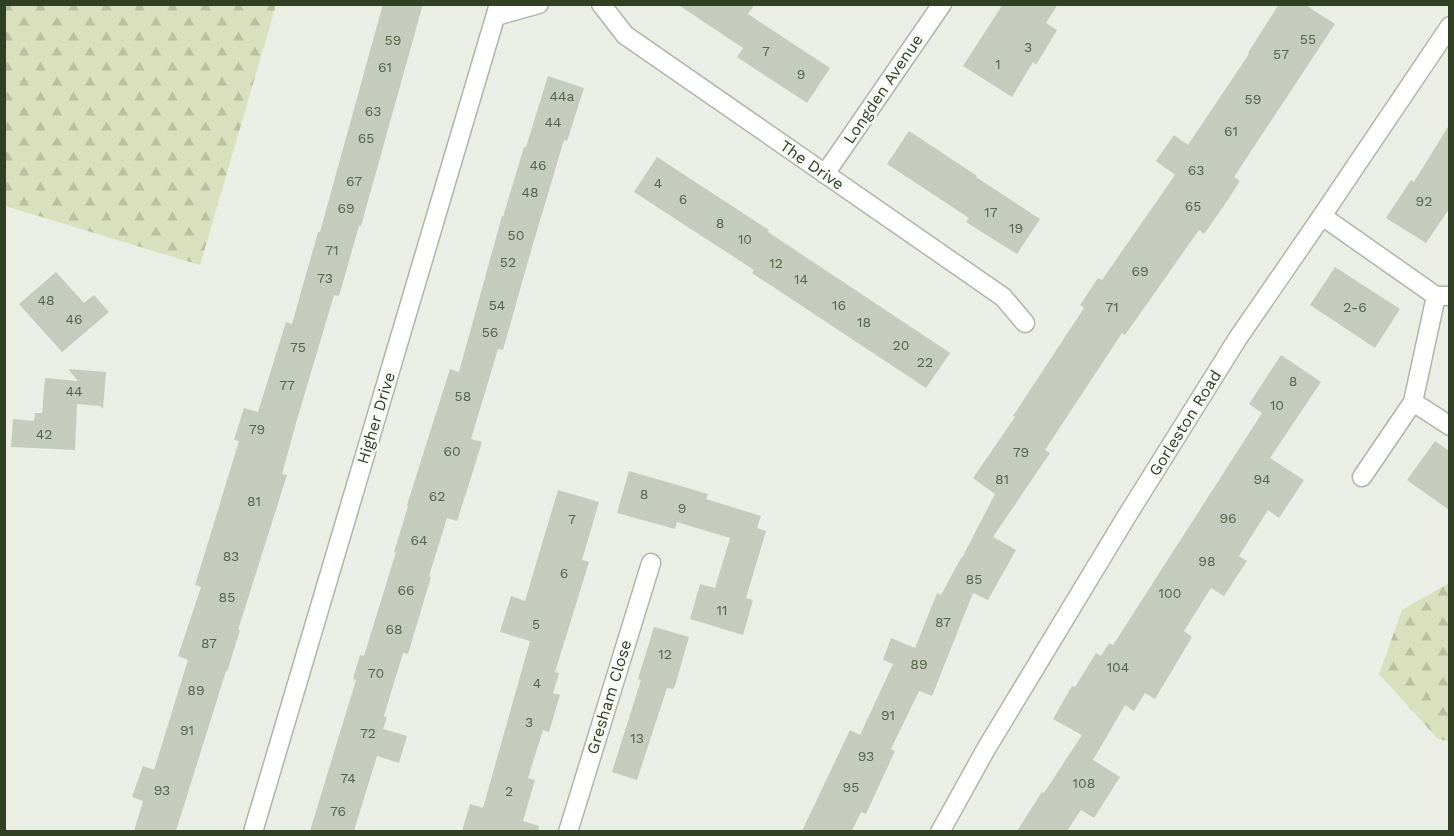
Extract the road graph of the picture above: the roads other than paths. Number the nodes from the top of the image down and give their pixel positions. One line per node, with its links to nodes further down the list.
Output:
1 (539, 4): 4 (street)
2 (601, 4): 6 (street, The Drive)
3 (942, 4): 6 (street, Longden Avenue)
4 (497, 10): 14 (street, Higher Drive)
5 (1449, 26): 7 (street, Gorleston Road)
6 (825, 174): 9 (street, The Drive)
7 (1322, 216): 8 (street); 16 (street, Gorleston Road)
8 (1443, 296): 10 (street)
9 (1025, 323)
10 (1413, 402): 11 (street); 12 (street)
11 (1449, 426)
12 (1362, 477)
13 (651, 563): 15 (street, Gresham Close)
14 (253, 831)
15 (568, 831)
16 (940, 831)

